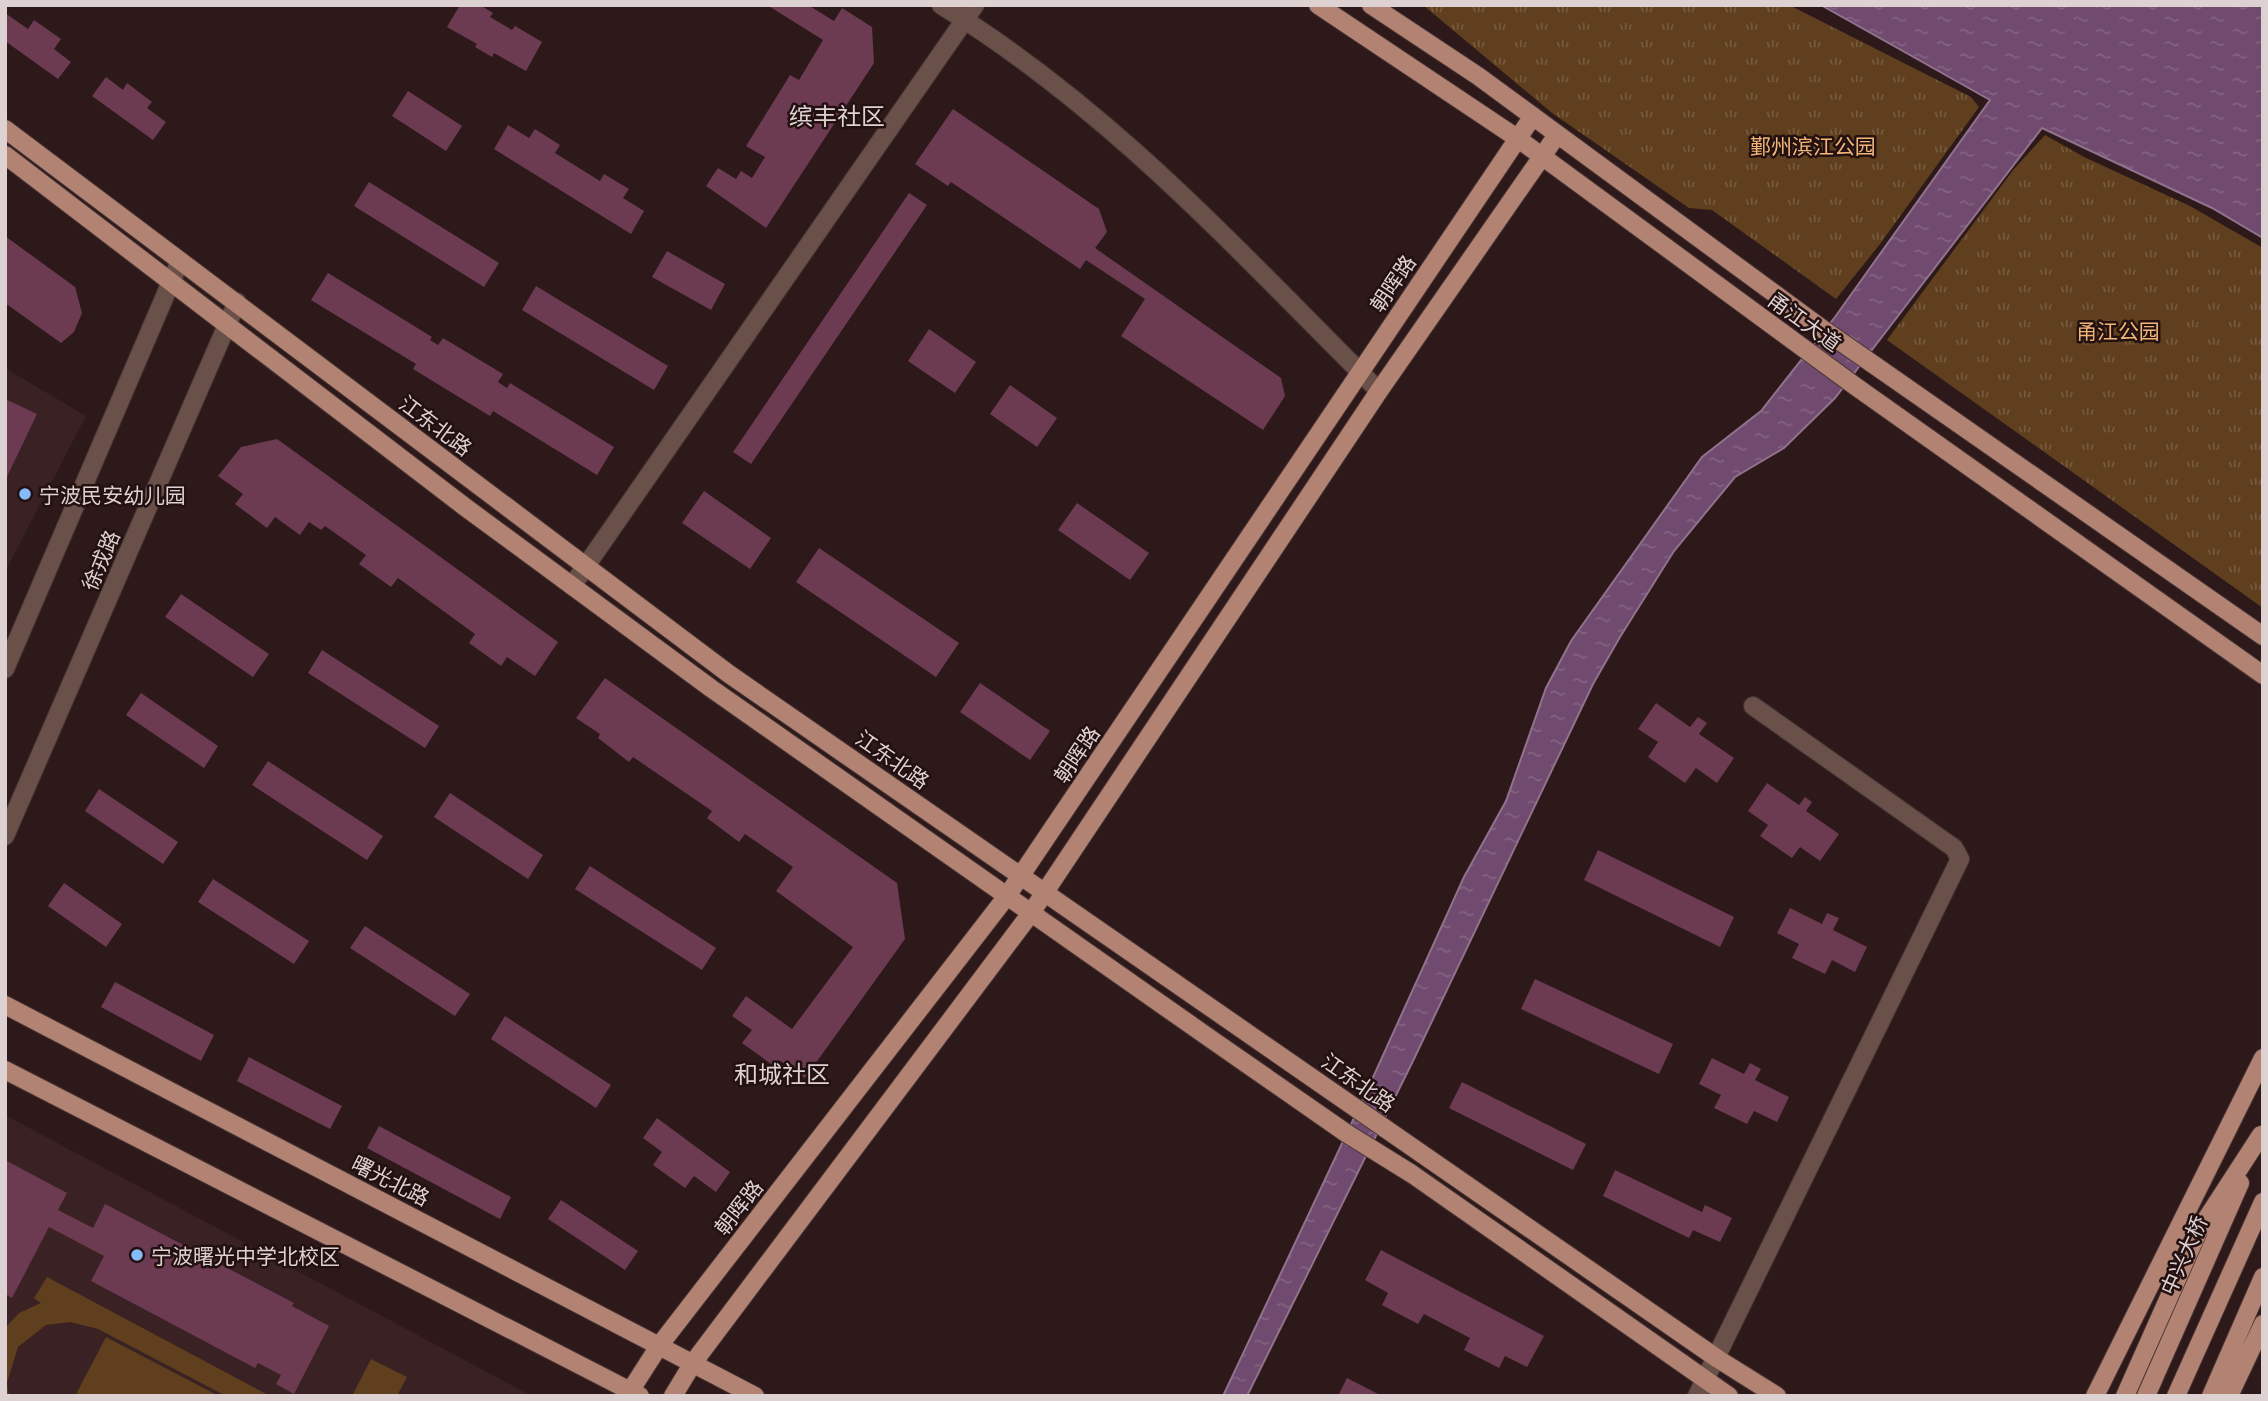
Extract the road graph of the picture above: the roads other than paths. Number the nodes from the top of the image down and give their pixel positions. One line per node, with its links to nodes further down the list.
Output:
1 (941, 5): 4 (street)
2 (1318, 5): 8 (main road, 甬江大道)
3 (1371, 5): 5 (main road, 甬江大道)
4 (970, 13): 15 (street); 17 (street)
5 (1533, 116): 7 (main road, 甬江大道); 8 (main road, 朝晖路)
6 (5, 129): 11 (main road, 江东北路)
7 (1557, 135): 10 (main road); 19 (main road, 甬江大道)
8 (1517, 138): 10 (main road, 甬江大道); 15 (main road, 朝晖路)
9 (5, 155): 12 (main road)
10 (1542, 156): 16 (main road); 21 (main road, 甬江大道)
11 (180, 261): 12 (street); 13 (main road, 江东北路)
12 (169, 281): 14 (main road); 20 (street)
13 (237, 302): 14 (street, 徐戎路); 17 (main road, 江东北路)
14 (227, 324): 18 (main road); 23 (street, 徐戎路)
15 (1360, 372): 16 (street); 24 (main road, 朝晖路)
16 (1379, 391): 25 (main road)
17 (586, 568): 18 (street); 24 (main road, 江东北路)
18 (572, 586): 26 (main road)
19 (2263, 636)
20 (5, 669)
21 (2263, 675)
22 (1753, 706): 36 (street)
23 (5, 836)
24 (1021, 876): 25 (main road, 江东北路); 26 (main road, 朝晖路)
25 (1045, 892): 27 (main road); 36 (main road, 江东北路)
26 (1007, 896): 27 (main road); 35 (main road, 朝晖路)
27 (1031, 913): 37 (main road); 38 (main road)
28 (5, 1005): 35 (main road, 曙光北路)
29 (2263, 1058): 44 (main road)
30 (5, 1070): 39 (main road)
31 (2262, 1134): 45 (main road); 46 (main road, 中兴大桥)
32 (2263, 1202): 47 (main road)
33 (2263, 1277): 48 (main road)
34 (2263, 1324): 49 (main road)
35 (659, 1346): 37 (main road, 曙光北路); 39 (main road, 朝晖路)
36 (1718, 1359): 38 (street); 43 (main road, 江东北路)
37 (694, 1363): 40 (main road); 41 (main road, 曙光北路)
38 (1701, 1388): 42 (main road)
39 (633, 1394)
40 (673, 1396)
41 (755, 1396)
42 (1730, 1396)
43 (1777, 1396)
44 (2095, 1396)
45 (2124, 1396)
46 (2146, 1396)
47 (2176, 1396)
48 (2211, 1396)
49 (2229, 1396)

